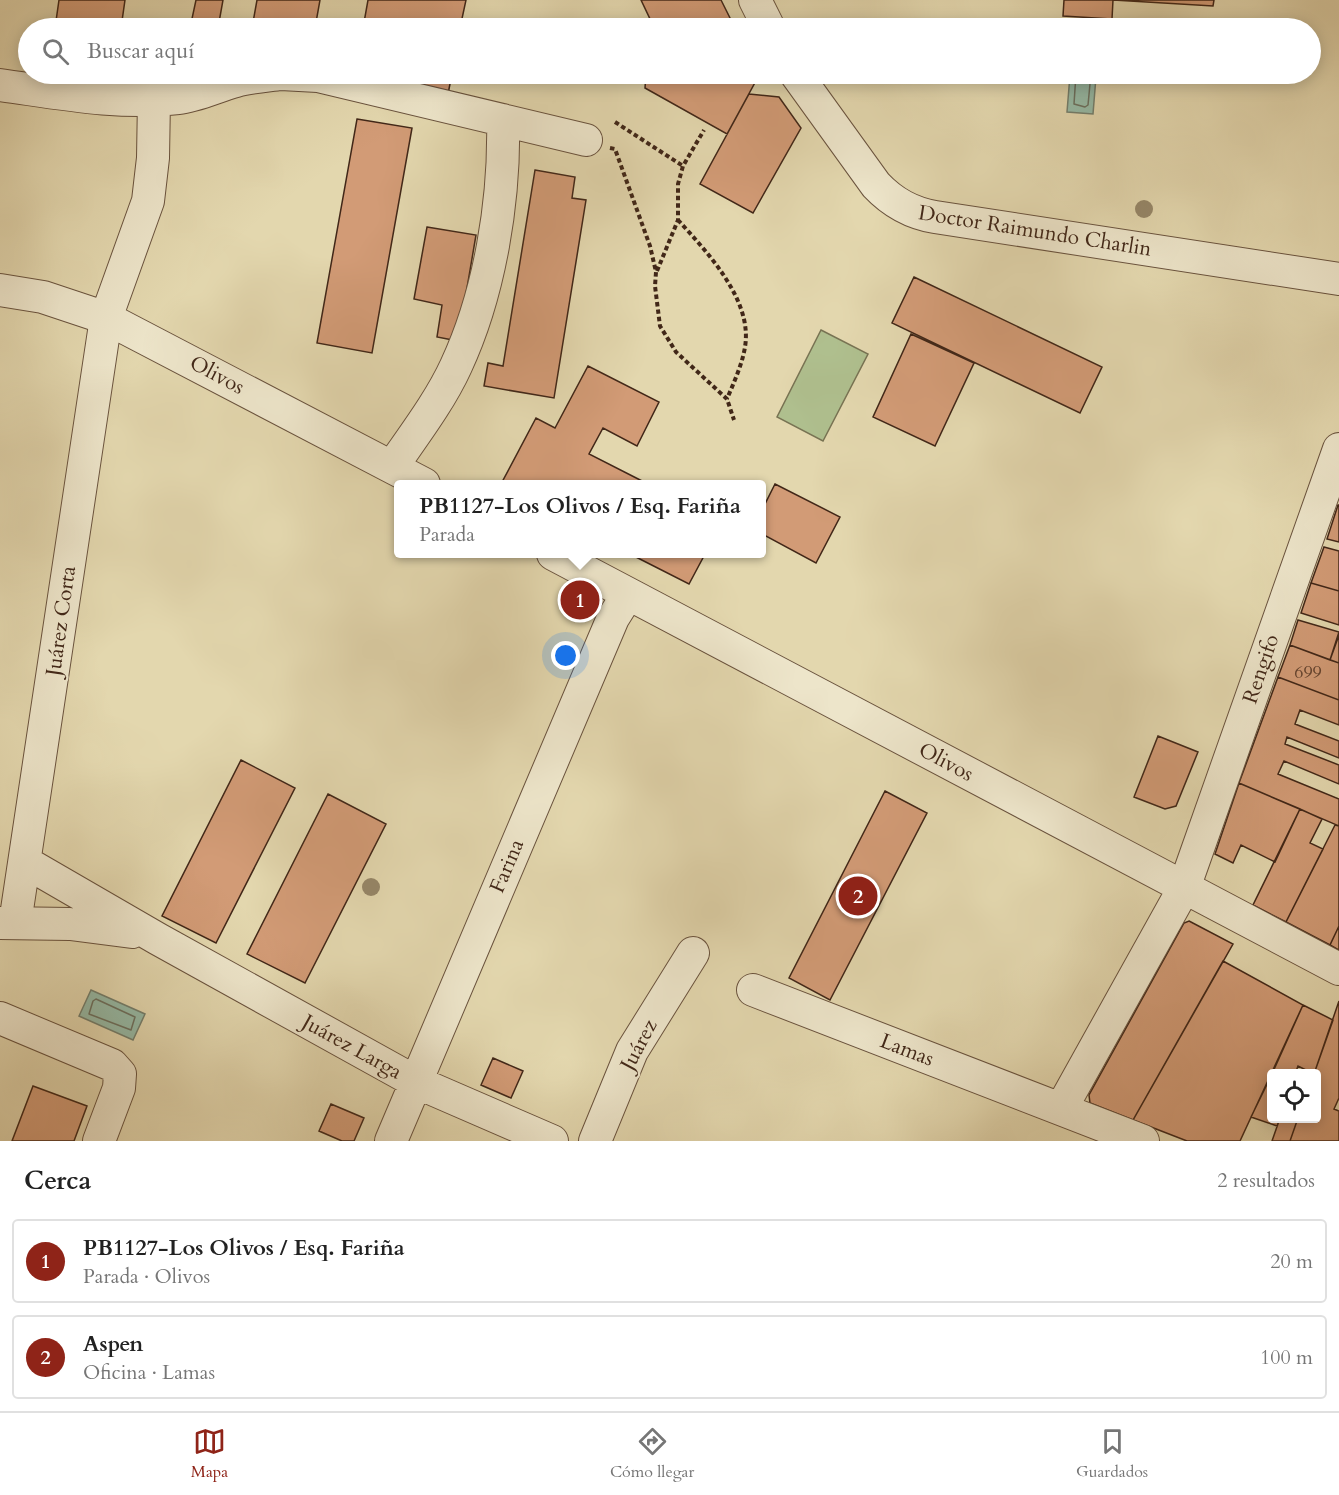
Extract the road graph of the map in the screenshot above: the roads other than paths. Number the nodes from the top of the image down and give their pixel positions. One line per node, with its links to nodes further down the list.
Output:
1 (755, 0): 2 (street)
2 (764, 18)
3 (225, 84): 7 (street)
4 (352, 84): 8 (street)
5 (803, 84): 10 (street, Doctor Raimundo Charlin)
6 (0, 85): 7 (street)
7 (154, 99): 12 (street, Juárez Corta)
8 (503, 120): 9 (street); 14 (street)
9 (586, 140)
10 (1339, 279)
11 (0, 290): 12 (street, Olivos)
12 (106, 318): 14 (street, Olivos); 18 (street, Juárez Corta)
13 (1339, 449): 19 (street, Rengifo)
14 (392, 467): 15 (street, Olivos)
15 (416, 480)
16 (560, 558): 17 (street, Olivos)
17 (628, 594): 19 (street, Olivos); 26 (street, Farina)
18 (26, 862): 20 (street, Juárez Corta); 21 (street, Juárez Larga)
19 (1184, 888): 23 (street, Olivos); 27 (street)
20 (7, 923): 21 (street, Juárez Larga)
21 (158, 939): 26 (street, Juárez Larga)
22 (693, 953): 31 (street, Juárez)
23 (1339, 969)
24 (753, 990): 27 (street, Lamas)
25 (0, 1018): 28 (street)
26 (416, 1082): 29 (street, Farina); 30 (street, Juárez Larga)
27 (1081, 1127): 32 (street, Lamas)
28 (99, 1141)
29 (391, 1141)
30 (552, 1141)
31 (595, 1141)
32 (1143, 1141)

